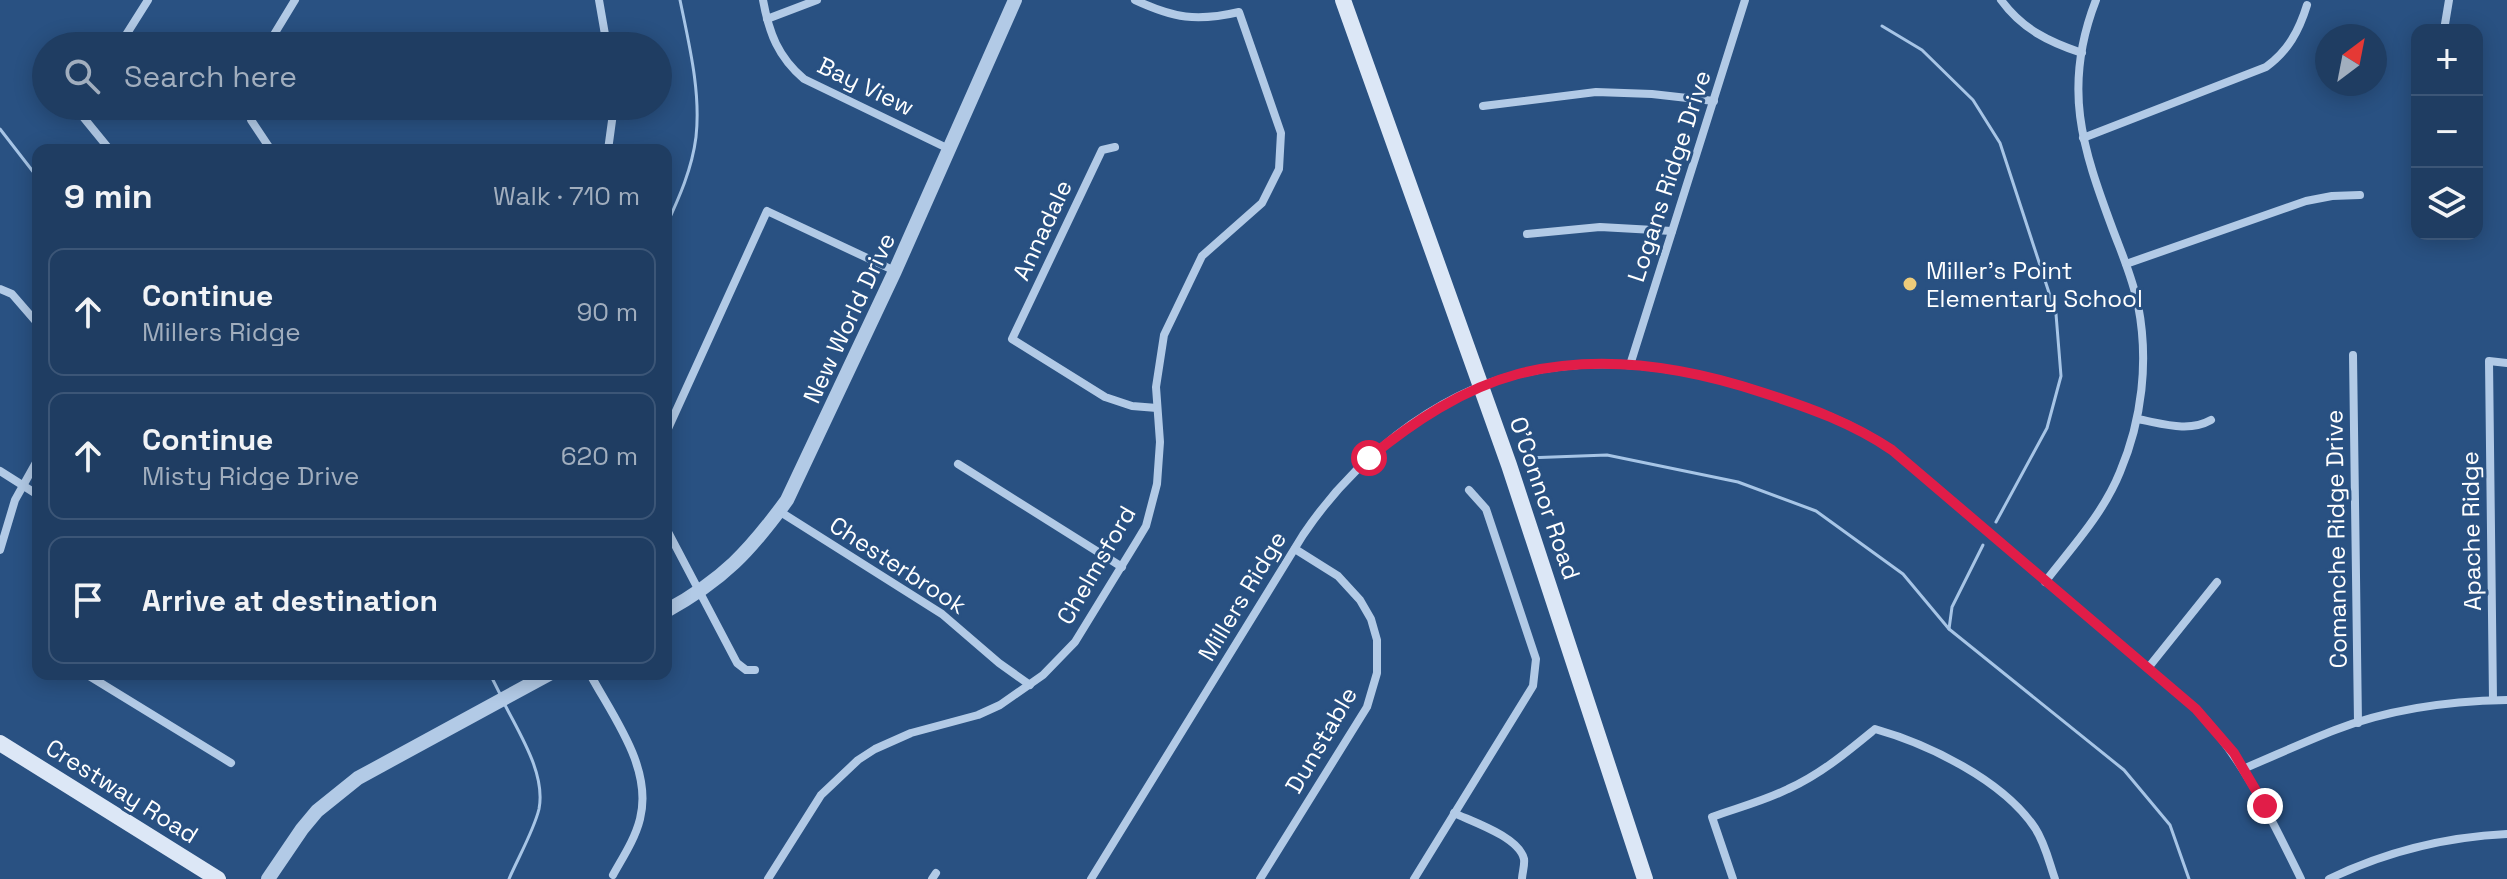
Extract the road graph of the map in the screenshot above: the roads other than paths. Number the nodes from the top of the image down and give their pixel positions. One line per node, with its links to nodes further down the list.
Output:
1 (148, 0): 16 (street)
2 (295, 0): 17 (street)
3 (599, 0): 18 (street)
4 (763, 0): 14 (street, Bay View)
5 (817, 0): 14 (street)
6 (1015, 0): 30 (street, New World Drive)
7 (1135, 0): 42 (street, Chelmsford)
8 (1745, 0): 20 (street, Logans Ridge Drive)
9 (2001, 0): 19 (street)
10 (2096, 0): 19 (street)
11 (2449, 0): 15 (street)
12 (1349, 2): 41 (main road, O'Connor Road)
13 (2307, 5): 25 (street)
14 (767, 19): 30 (street, Bay View)
15 (2445, 24)
16 (128, 32)
17 (276, 32)
18 (605, 32)
19 (2082, 53): 25 (street)
20 (1714, 101): 21 (street); 32 (street, Logans Ridge Drive)
21 (1483, 106)
22 (89, 120): 26 (street)
23 (251, 120): 27 (street)
24 (612, 120): 28 (street)
25 (2083, 138): 34 (street)
26 (106, 144)
27 (267, 144)
28 (609, 144)
29 (1115, 147): 42 (street, Annadale)
30 (949, 149): 35 (street, New World Drive)
31 (2360, 195): 34 (street)
32 (1672, 231): 33 (street); 40 (street, Logans Ridge Drive)
33 (1527, 234)
34 (2126, 264): 43 (street)
35 (895, 271): 44 (street); 52 (street, New World Drive)
36 (0, 289): 37 (street)
37 (32, 317)
38 (2353, 355): 70 (street, Comanche Ridge Drive)
39 (2507, 363): 67 (street, Apache Ridge)
40 (1630, 365): 41 (street, Millers Ridge); 57 (street, Millers Ridge)
41 (1481, 388): 54 (street, Millers Ridge); 85 (main road, O'Connor Road)
42 (1157, 408): 56 (street, Chelmsford)
43 (2137, 419): 45 (street); 57 (street)
44 (672, 420)
45 (2211, 420)
46 (958, 464): 56 (street)
47 (32, 469): 49 (street)
48 (0, 471): 49 (street)
49 (23, 485): 51 (street); 55 (street)
50 (1469, 490): 69 (street)
51 (32, 491)
52 (779, 511): 59 (street, New World Drive); 66 (street, Chesterbrook)
53 (672, 539): 59 (street)
54 (1295, 549): 81 (street, Millers Ridge); 82 (street, Dunstable)
55 (0, 550)
56 (1122, 567): 66 (street, Chelmsford)
57 (2045, 582): 61 (street, Millers Ridge)
58 (2217, 582): 61 (street)
59 (699, 591): 60 (street, New World Drive); 62 (street)
60 (672, 607)
61 (2148, 668): 74 (street, Millers Ridge)
62 (755, 670)
63 (96, 680): 73 (street)
64 (537, 680): 79 (street)
65 (593, 680): 77 (street)
66 (1030, 685): 80 (street, Chelmsford)
67 (2493, 700): 68 (street); 70 (street)
68 (2507, 700)
69 (1513, 718): 71 (street); 75 (street)
70 (2358, 723): 74 (street)
71 (1523, 724)
72 (0, 743): 78 (main road, Crestway Road)
73 (231, 763)
74 (2243, 769): 88 (street, Millers Ridge)
75 (1454, 813): 83 (street); 84 (street)
76 (2507, 834): 89 (street)
77 (613, 875)
78 (218, 879)
79 (268, 879)
80 (768, 879)
81 (1091, 879)
82 (1260, 879)
83 (1414, 879)
84 (1522, 879)
85 (1645, 879)
86 (1733, 879): 87 (street)
87 (2055, 879)
88 (2301, 879)
89 (2329, 879)

